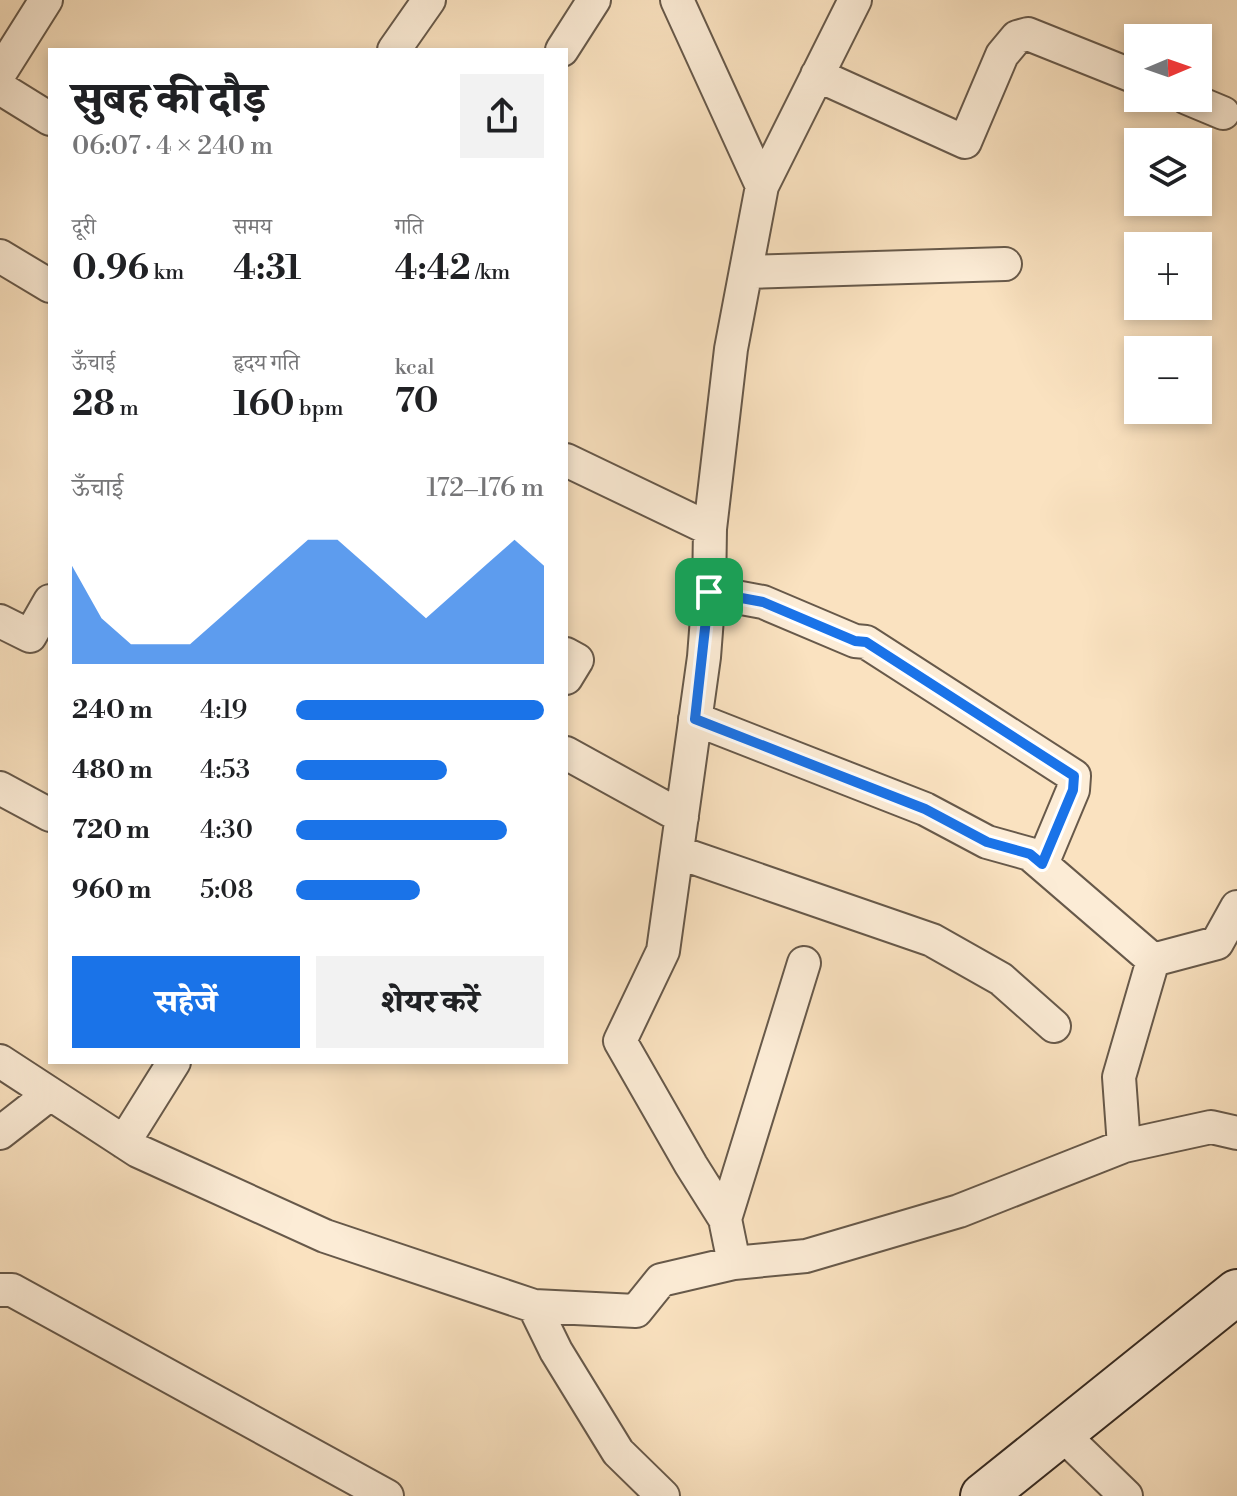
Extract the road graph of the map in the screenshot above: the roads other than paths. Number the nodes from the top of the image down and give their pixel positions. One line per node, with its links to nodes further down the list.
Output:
1 (46, 0): 9 (street)
2 (594, 0): 7 (street)
3 (677, 0): 15 (street)
4 (855, 0): 10 (street)
5 (420, 4): 6 (street)
6 (395, 48)
7 (563, 48)
8 (1124, 72): 10 (street)
9 (0, 73)
10 (817, 75): 15 (street)
11 (0, 88): 14 (street)
12 (1212, 108): 13 (street)
13 (1223, 113)
14 (48, 118)
15 (762, 186): 18 (street)
16 (0, 256): 19 (street)
17 (1005, 264): 18 (street)
18 (746, 272): 21 (street)
19 (48, 285)
20 (568, 461): 21 (street)
21 (710, 529): 22 (street)
22 (709, 592): 27 (street); 33 (street)
23 (48, 604): 24 (street)
24 (0, 621)
25 (568, 655): 26 (street)
26 (568, 675)
27 (695, 719): 31 (street); 33 (street)
28 (568, 754): 31 (street)
29 (0, 788): 30 (street)
30 (48, 814)
31 (682, 817): 32 (street)
32 (677, 852): 37 (street); 45 (street)
33 (1042, 864): 35 (street)
34 (1237, 907): 35 (street)
35 (1153, 960): 44 (street)
36 (804, 963): 45 (street)
37 (1054, 1026)
38 (0, 1061): 40 (street)
39 (173, 1064): 43 (street)
40 (50, 1094): 41 (street); 43 (street)
41 (0, 1133)
42 (1237, 1133): 44 (street)
43 (124, 1142): 49 (street)
44 (1124, 1146): 46 (street)
45 (725, 1219): 46 (street)
46 (734, 1263): 49 (street)
47 (0, 1290): 51 (street)
48 (1237, 1292): 50 (street)
49 (534, 1306): 52 (street)
50 (1061, 1433): 53 (street); 54 (street)
51 (387, 1496)
52 (663, 1496)
53 (983, 1496)
54 (1126, 1496)

